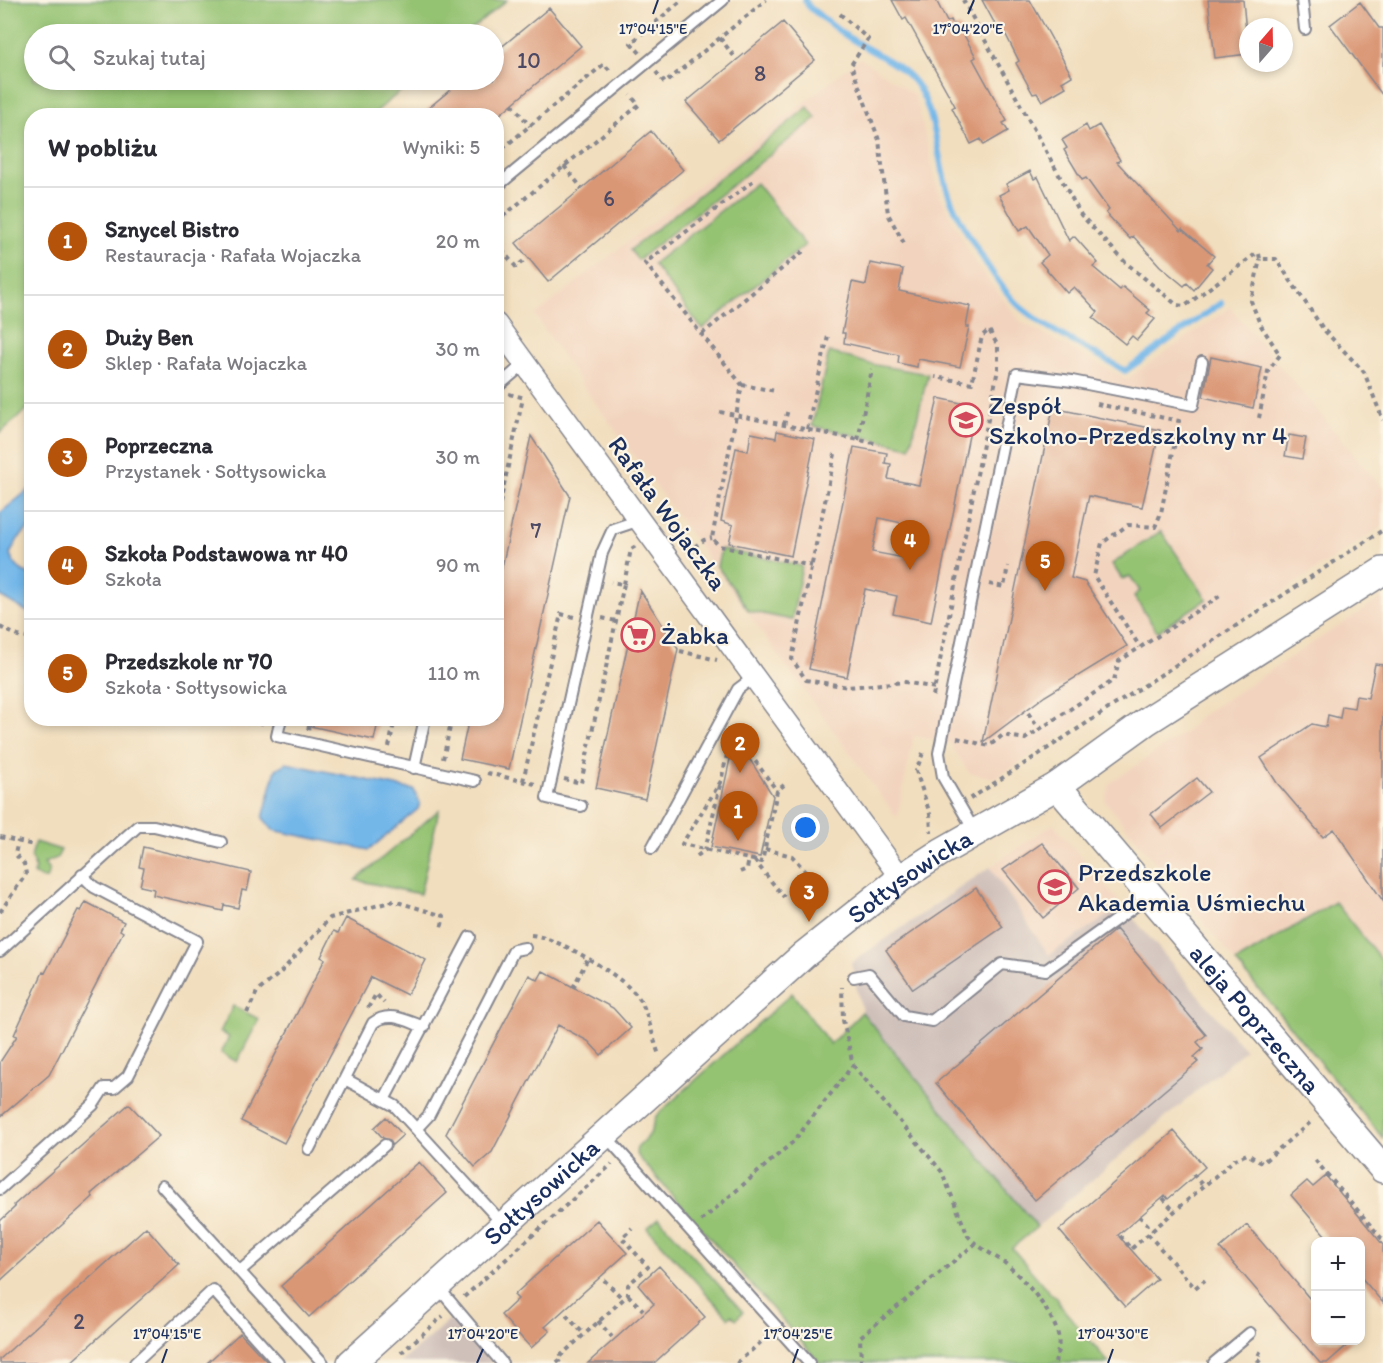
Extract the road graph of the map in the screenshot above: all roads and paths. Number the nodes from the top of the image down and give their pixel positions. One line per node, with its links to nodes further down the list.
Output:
1 (682, 0): 10 (path)
2 (723, 0): 10 (lane)
3 (766, 0): 8 (path)
4 (963, 0): 23 (path)
5 (1302, 0): 7 (lane)
6 (840, 15): 20 (path)
7 (1305, 29)
8 (720, 38): 9 (path); 10 (path)
9 (737, 60)
10 (648, 62): 11 (lane)
11 (621, 84): 13 (path); 15 (path); 16 (lane)
12 (512, 104): 13 (path)
13 (530, 126): 14 (path)
14 (504, 147)
15 (564, 166): 18 (path); 19 (path)
16 (504, 180)
17 (753, 181): 25 (path)
18 (582, 188)
19 (504, 215)
20 (906, 247)
21 (806, 249): 25 (path)
22 (504, 253): 24 (path)
23 (1258, 255): 42 (path); 43 (path)
24 (526, 259)
25 (702, 334): 32 (path)
26 (504, 335): 29 (street, Rafała Wojaczka)
27 (828, 336): 45 (path)
28 (1202, 362): 69 (lane)
29 (525, 363): 33 (lane); 50 (street, Rafała Wojaczka)
30 (872, 369): 46 (path)
31 (935, 377): 68 (path)
32 (742, 385): 34 (path); 41 (path)
33 (504, 388)
34 (776, 391)
35 (504, 392): 36 (path)
36 (523, 398): 37 (path); 49 (path)
37 (529, 399)
38 (1091, 402): 64 (path)
39 (788, 410): 44 (path)
40 (720, 412): 41 (path)
41 (736, 416): 44 (path); 52 (path)
42 (1259, 418)
43 (1383, 420)
44 (784, 425): 45 (path)
45 (807, 429): 46 (path)
46 (858, 440): 47 (path)
47 (879, 444)
48 (835, 454): 55 (path)
49 (504, 485)
50 (640, 520): 57 (lane); 67 (street, Rafała Wojaczka)
51 (1383, 530): 92 (path)
52 (712, 538): 54 (path); 55 (path)
53 (641, 543): 58 (path)
54 (691, 549)
55 (812, 566): 68 (path)
56 (1383, 571): 89 (street, Sołtysowicka)
57 (596, 579): 58 (path); 60 (lane)
58 (624, 584): 61 (path)
59 (1223, 594): 64 (path)
60 (588, 616): 61 (path); 84 (lane); 86 (path)
61 (616, 621): 84 (path)
62 (0, 627): 63 (path)
63 (24, 637)
64 (1140, 647): 77 (path)
65 (680, 651): 66 (path)
66 (719, 661)
67 (754, 677): 99 (lane); 108 (street, Rafała Wojaczka)
68 (934, 688): 69 (path); 70 (path)
69 (950, 692): 79 (lane)
70 (933, 698)
71 (1028, 713): 77 (path)
72 (279, 726): 83 (lane)
73 (393, 726): 81 (path)
74 (423, 726): 83 (lane)
75 (450, 726): 82 (path)
76 (738, 726): 78 (path)
77 (1040, 729): 79 (path)
78 (732, 734): 87 (path); 90 (path)
79 (941, 735): 92 (lane)
80 (924, 750): 95 (path)
81 (388, 751)
82 (442, 763)
83 (414, 768): 85 (lane)
84 (552, 777): 91 (lane)
85 (475, 781)
86 (524, 781)
87 (721, 781): 101 (path); 101 (path)
88 (784, 784): 90 (path)
89 (1057, 786): 93 (street, Sołtysowicka); 109 (street, aleja Poprzeczna)
90 (777, 791): 100 (path)
91 (581, 806)
92 (960, 806): 93 (lane)
93 (975, 832): 108 (street, Sołtysowicka)
94 (0, 837): 96 (path)
95 (932, 837)
96 (18, 841): 98 (path); 111 (path)
97 (221, 842): 107 (lane)
98 (33, 845)
99 (652, 848)
100 (765, 849): 104 (path); 106 (path)
101 (705, 850): 102 (path); 103 (path)
102 (697, 856)
103 (749, 859): 104 (path); 105 (path)
104 (754, 860): 110 (path)
105 (740, 872)
106 (808, 874)
107 (82, 875): 116 (lane); 138 (lane)
108 (901, 878): 129 (street, Sołtysowicka)
109 (1149, 896): 118 (lane); 134 (street, aleja Poprzeczna)
110 (784, 897)
111 (0, 912)
112 (441, 929): 121 (path)
113 (529, 934): 117 (path)
114 (470, 937): 122 (lane)
115 (525, 948): 128 (lane)
116 (0, 951)
117 (587, 960): 120 (path); 123 (path)
118 (854, 977)
119 (842, 980): 124 (path)
120 (573, 988)
121 (247, 1013)
122 (424, 1027): 125 (lane); 126 (lane)
123 (662, 1057)
124 (853, 1065): 144 (path); 149 (path)
125 (345, 1079): 126 (lane); 131 (lane)
126 (384, 1100): 128 (lane)
127 (1317, 1117): 137 (path)
128 (416, 1129): 142 (lane)
129 (605, 1135): 132 (lane); 142 (street, Sołtysowicka)
130 (385, 1145): 150 (lane)
131 (309, 1149)
132 (623, 1155): 144 (lane); 154 (path)
133 (1315, 1160): 148 (path)
134 (1383, 1169)
135 (1193, 1174): 137 (path)
136 (162, 1186): 150 (lane)
137 (1203, 1186): 140 (path)
138 (0, 1189)
139 (1163, 1198): 140 (path)
140 (1174, 1212): 145 (path)
141 (1140, 1216): 145 (path)
142 (504, 1226): 154 (street, Sołtysowicka)
143 (632, 1228): 153 (path)
144 (691, 1230): 172 (lane)
145 (1153, 1230): 146 (path)
146 (1148, 1234): 147 (path); 152 (path)
147 (1120, 1236)
148 (1383, 1240)
149 (975, 1244): 173 (path); 174 (path)
150 (240, 1271): 167 (lane)
151 (604, 1280): 155 (path)
152 (1205, 1280)
153 (627, 1294): 155 (path); 156 (path)
154 (446, 1296): 164 (path); 168 (street, Sołtysowicka); 169 (lane)
155 (623, 1299): 158 (path)
156 (643, 1310)
157 (566, 1315): 160 (path)
158 (598, 1321): 160 (path); 162 (path)
159 (1250, 1333): 175 (lane)
160 (584, 1334): 170 (path)
161 (768, 1335): 171 (path)
162 (612, 1337)
163 (1262, 1347): 176 (path)
164 (397, 1356)
165 (135, 1363): 166 (lane)
166 (278, 1363)
167 (323, 1363)
168 (351, 1363)
169 (502, 1363)
170 (560, 1363)
171 (737, 1363)
172 (809, 1363)
173 (861, 1363)
174 (1055, 1363)
175 (1215, 1363)
176 (1260, 1363)

